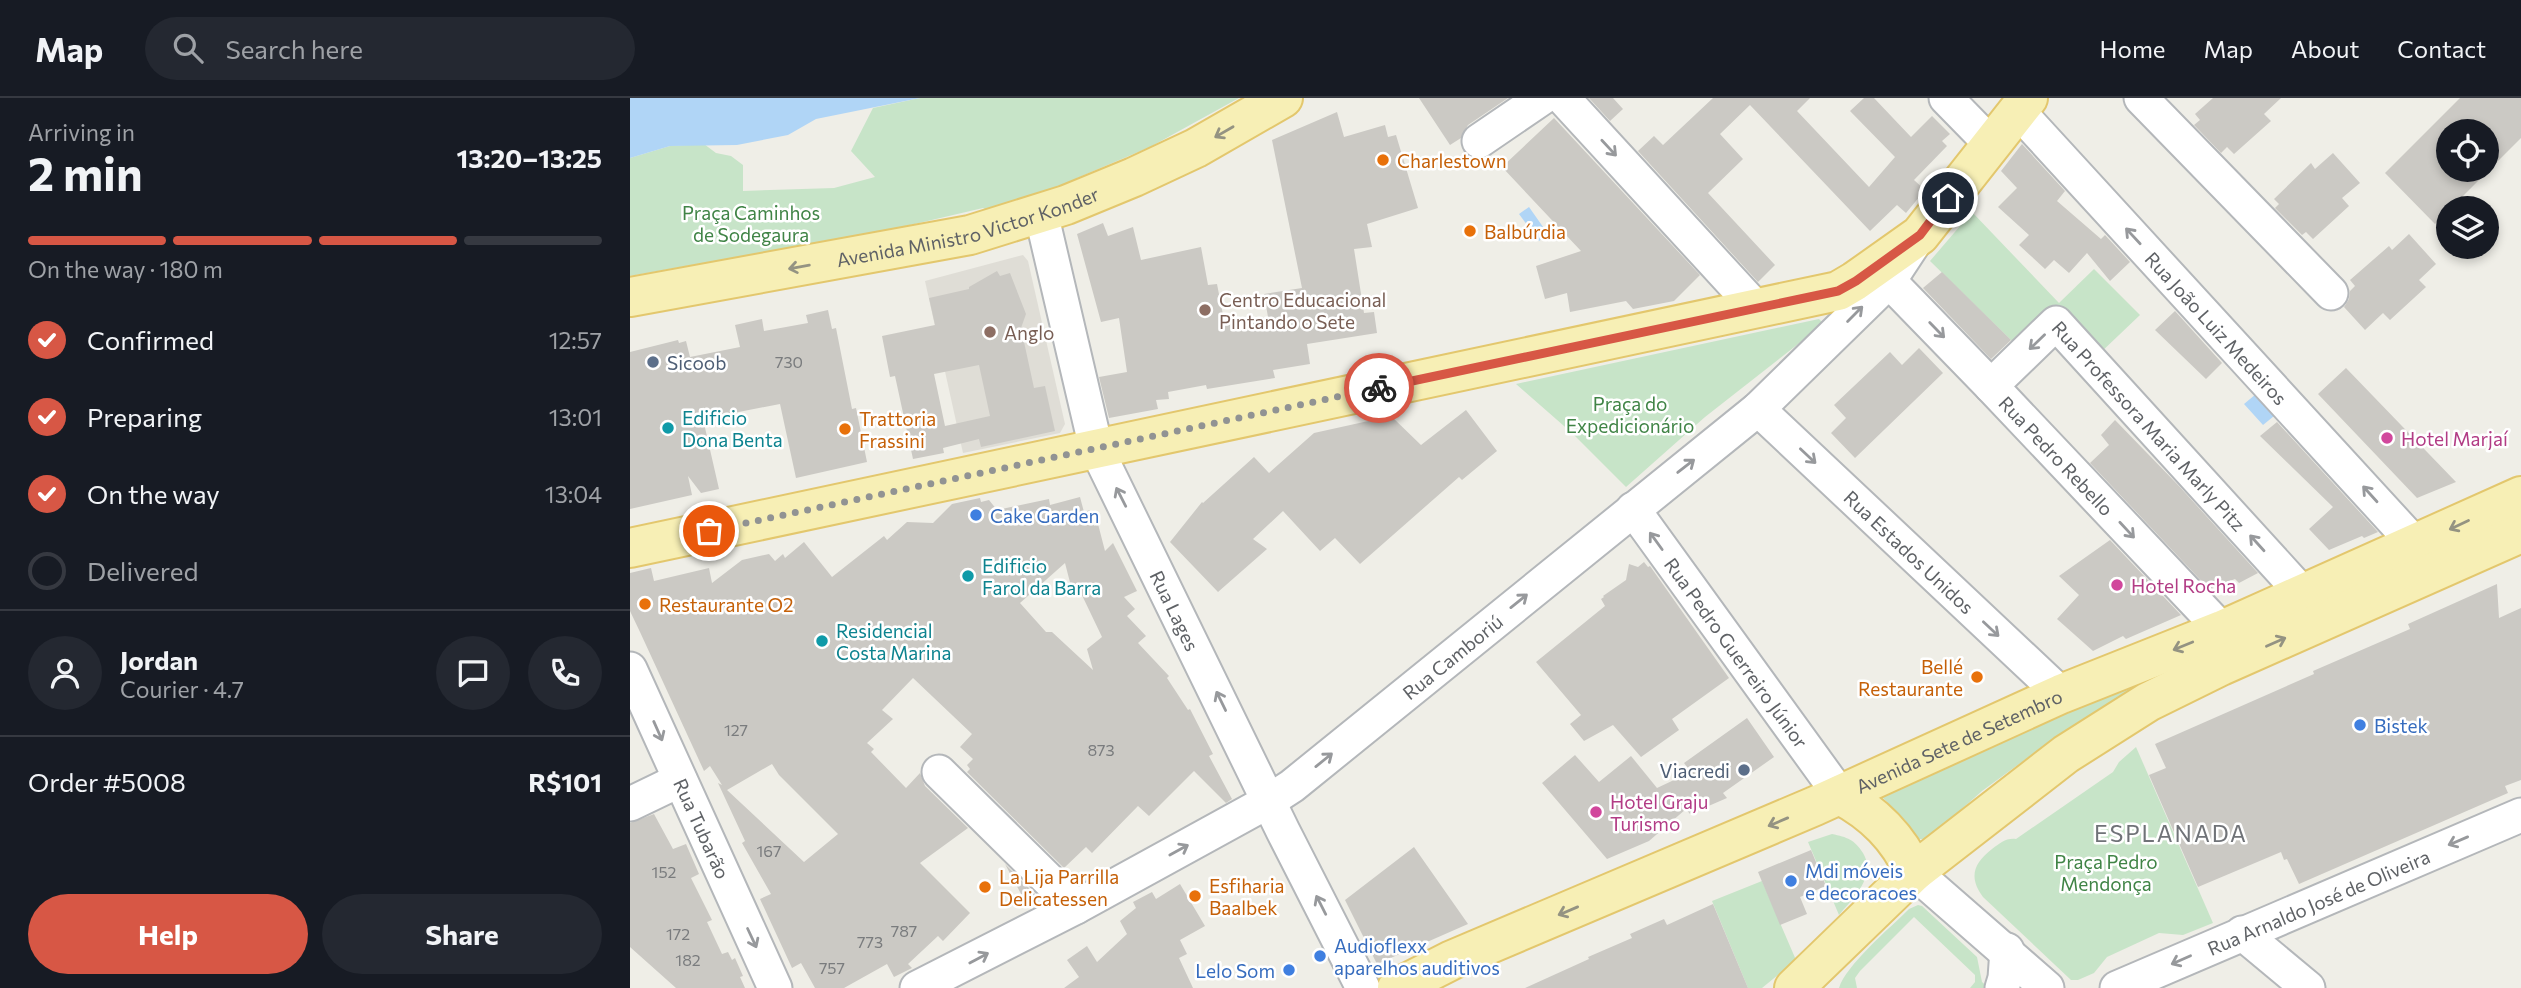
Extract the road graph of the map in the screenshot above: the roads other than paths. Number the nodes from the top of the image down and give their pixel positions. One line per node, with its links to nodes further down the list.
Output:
1 (1283, 98): 9 (main road, Avenida Ministro Victor Konder, one-way to 9)
2 (1542, 98): 7 (street)
3 (1563, 98): 14 (street, one-way to 14)
4 (1947, 98): 8 (street)
5 (2141, 98): 12 (street)
6 (2023, 105): 8 (main road); 21 (street, Rua João Luiz Medeiros, one-way to 6)
7 (1479, 141)
8 (1991, 144): 10 (main road)
9 (1041, 212): 13 (main road, Avenida Ministro Victor Konder, one-way to 13); 17 (street, Rua Lages)
10 (1920, 235): 11 (street, Rua Camboriú); 14 (main road)
11 (1889, 281): 15 (street, Rua Pedro Rebello, one-way to 15); 16 (street, Rua Camboriú, one-way to 11)
12 (2331, 293)
13 (630, 297)
14 (1756, 308): 17 (main road)
15 (1991, 386): 23 (street, Rua Professora Maria Marly Pitz, one-way to 15); 24 (street, Rua Pedro Rebello, one-way to 24)
16 (1758, 409): 19 (street, Rua Camboriú, one-way to 16); 26 (street, Rua Estados Unidos, one-way to 26)
17 (1096, 448): 22 (main road); 30 (street, Rua Lages, one-way to 17)
18 (2521, 496): 21 (main road, Avenida Sete de Setembro, one-way to 21)
19 (1633, 509): 29 (street, Rua Pedro Guerreiro Júnior, one-way to 19); 30 (street, Rua Camboriú, one-way to 19)
20 (2521, 533): 33 (main road, one-way to 20)
21 (2415, 544): 23 (main road, Avenida Sete de Setembro)
22 (630, 548)
23 (2304, 594): 24 (main road, Avenida Sete de Setembro)
24 (2222, 630): 26 (main road, Avenida Sete de Setembro, one-way to 26)
25 (630, 669): 28 (street, Rua Tubarão, one-way to 28)
26 (2061, 694): 29 (main road, Avenida Sete de Setembro)
27 (939, 772): 34 (street)
28 (680, 780): 31 (street); 38 (street, Rua Tubarão, one-way to 38)
29 (1840, 795): 33 (main road); 37 (main road, Avenida Sete de Setembro, one-way to 37)
30 (1269, 802): 34 (street, Rua Camboriú, one-way to 30); 40 (street, Rua Lages, one-way to 30)
31 (630, 804)
32 (2521, 815): 35 (street, Rua Arnaldo José de Oliveira, one-way to 35)
33 (1913, 872): 36 (street); 42 (main road)
34 (1076, 906): 39 (street, Rua Camboriú, one-way to 34)
35 (2242, 933): 45 (street, Rua Arnaldo José de Oliveira, one-way to 45); 46 (street)
36 (2007, 950): 43 (street); 44 (street)
37 (1441, 974): 41 (main road, Avenida Sete de Setembro)
38 (775, 988)
39 (917, 988)
40 (1363, 988)
41 (1397, 988)
42 (1794, 988)
43 (2002, 988)
44 (2047, 988)
45 (2117, 988)
46 (2308, 988)

